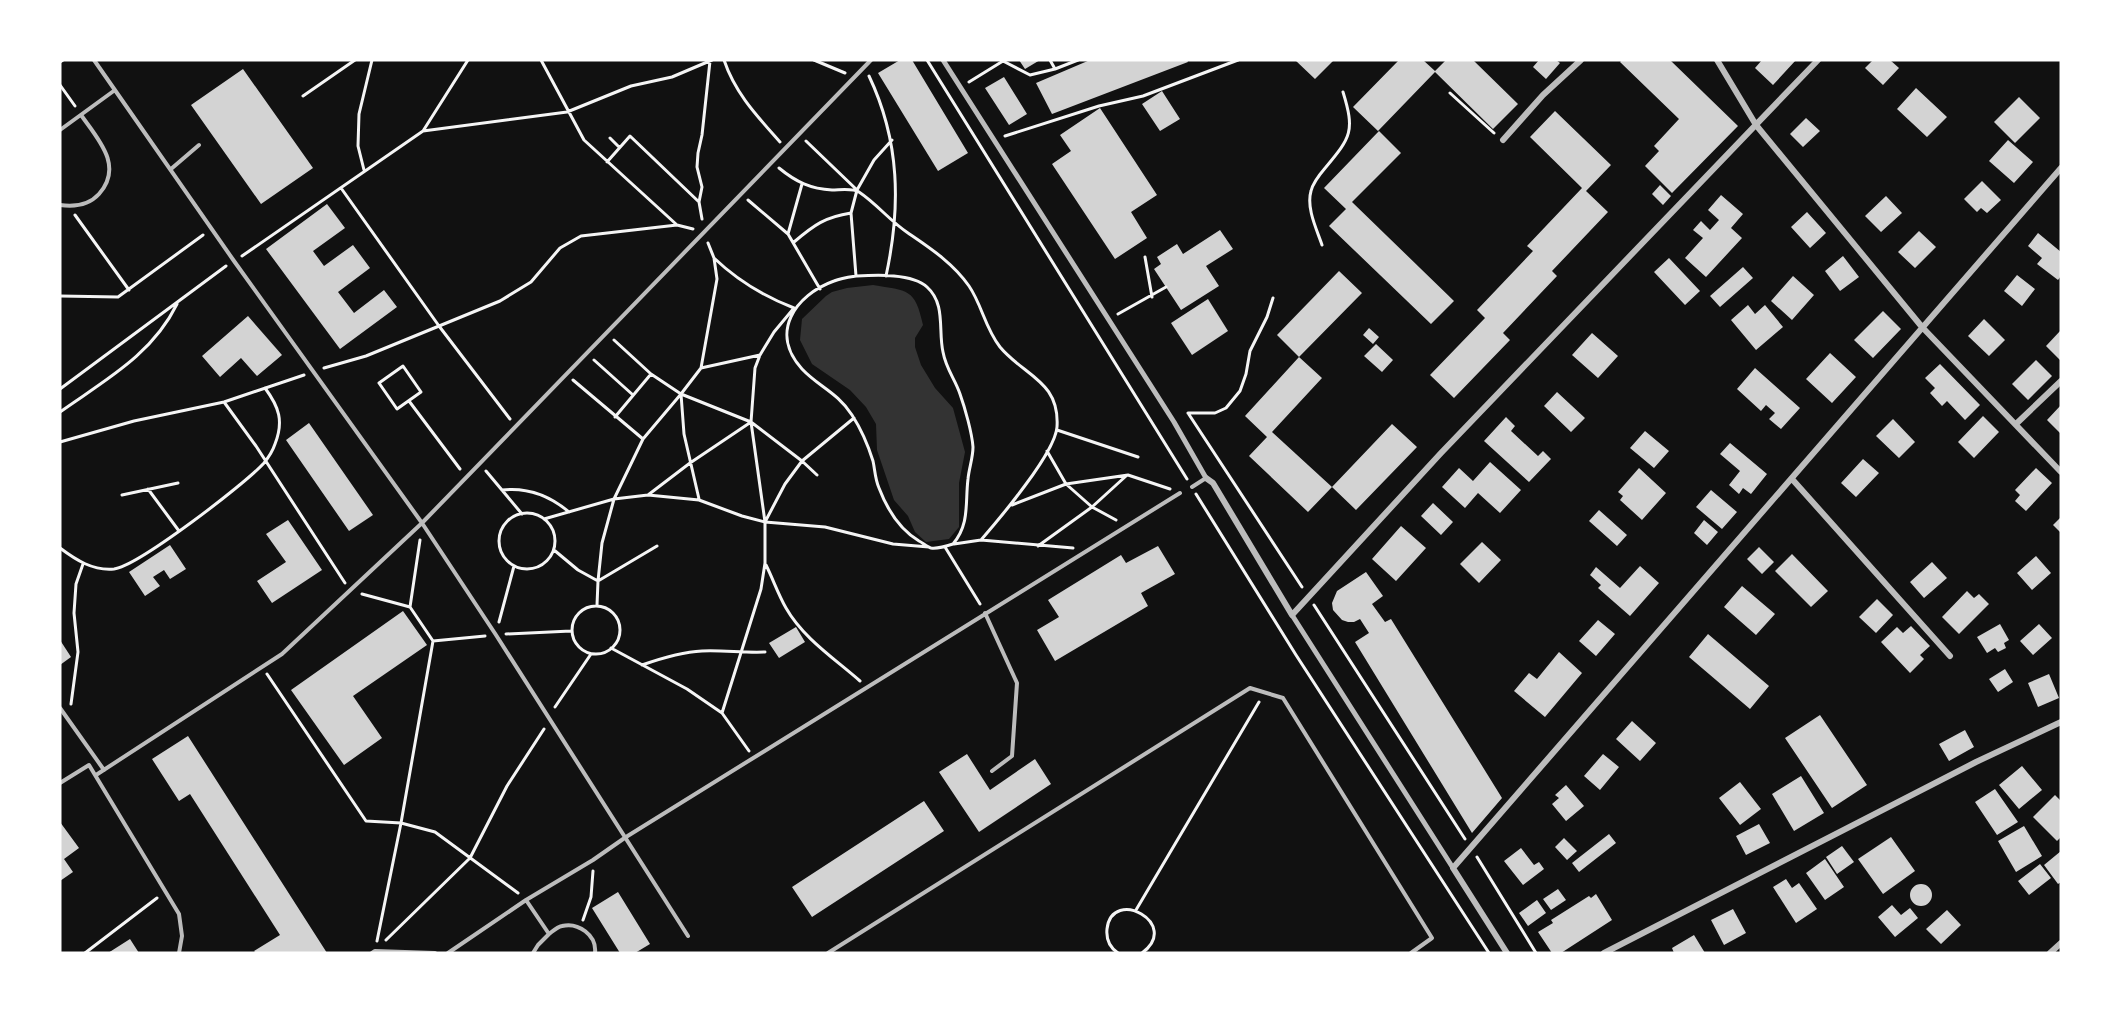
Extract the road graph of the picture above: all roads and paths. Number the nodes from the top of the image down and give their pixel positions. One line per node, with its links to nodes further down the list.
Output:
1 (94, 60): 23 (lane)
2 (355, 60): 26 (path)
3 (372, 60): 44 (path)
4 (468, 60): 31 (path)
5 (541, 60): 27 (path)
6 (711, 60): 27 (path); 49 (path)
7 (724, 60): 39 (path)
8 (814, 60): 20 (path)
9 (871, 60): 18 (lane)
10 (927, 60): 113 (path)
11 (943, 60): 22 (street)
12 (1050, 60): 19 (path)
13 (1078, 60): 19 (path)
14 (1238, 60): 35 (path)
15 (1581, 60): 33 (street)
16 (1717, 60): 29 (street)
17 (1818, 60): 29 (street)
18 (864, 67): 20 (lane); 36 (path)
19 (1055, 69): 22 (path)
20 (856, 75): 32 (lane)
21 (60, 85): 28 (path)
22 (961, 88): 35 (street)
23 (115, 90): 28 (lane); 43 (lane)
24 (1343, 92): 59 (path)
25 (1450, 93): 33 (path)
26 (303, 96)
27 (567, 112): 31 (path); 40 (path)
28 (81, 115): 30 (lane); 50 (lane)
29 (1756, 125): 75 (street); 146 (street)
30 (60, 130)
31 (423, 130): 44 (path)
32 (799, 134): 39 (lane); 47 (path)
33 (1500, 137)
34 (610, 138): 38 (path)
35 (995, 139): 73 (street)
36 (892, 140): 47 (path); 53 (path)
37 (199, 146): 43 (lane)
38 (620, 148): 40 (path); 49 (path)
39 (785, 148): 41 (lane)
40 (607, 162): 54 (path)
41 (772, 162): 45 (path); 48 (lane)
42 (2061, 168): 75 (street)
43 (171, 169): 55 (lane)
44 (364, 171): 46 (path)
45 (802, 184): 47 (path); 57 (path)
46 (341, 188): 62 (path); 74 (path)
47 (857, 190): 52 (path); 53 (path)
48 (741, 194): 56 (lane); 57 (path)
49 (699, 202): 56 (path)
50 (60, 204)
51 (74, 213): 67 (path)
52 (851, 213): 58 (path); 63 (path)
53 (895, 222): 64 (path); 96 (path)
54 (676, 225): 56 (path); 74 (path)
55 (212, 229): 62 (lane); 67 (path)
56 (704, 232): 61 (path); 76 (lane)
57 (788, 234): 58 (path)
58 (794, 242): 66 (path)
59 (1322, 245)
60 (1144, 256): 69 (path)
61 (714, 258): 72 (path); 79 (path)
62 (234, 261): 71 (path); 80 (lane)
63 (856, 276): 64 (path); 66 (path)
64 (886, 276): 131 (path)
65 (1166, 287): 69 (path)
66 (820, 289): 72 (path)
67 (129, 290): 68 (path)
68 (60, 296)
69 (1152, 296): 73 (path)
70 (1273, 298): 146 (path)
71 (178, 302): 85 (path); 90 (path)
72 (794, 308): 78 (path); 92 (path)
73 (1109, 319): 109 (street)
74 (439, 326): 80 (path); 95 (path)
75 (1922, 327): 94 (street); 110 (street)
76 (606, 333): 77 (lane); 82 (path)
77 (586, 353): 81 (lane); 87 (path)
78 (760, 355): 79 (path); 93 (path)
79 (701, 368): 86 (path)
80 (314, 371): 84 (path); 127 (lane)
81 (566, 374): 91 (path); 95 (lane)
82 (651, 374): 86 (path); 87 (path)
83 (2061, 381): 94 (street)
84 (265, 388): 89 (path); 102 (path)
85 (60, 389)
86 (681, 394): 93 (path); 97 (path); 104 (path)
87 (633, 395): 91 (path)
88 (409, 401): 88 (path); 108 (path)
89 (224, 402): 98 (path); 102 (path)
90 (60, 412)
91 (615, 417): 97 (path)
92 (854, 418): 101 (path); 136 (path)
93 (751, 422): 101 (path); 104 (path); 126 (path)
94 (2016, 424): 105 (street)
95 (515, 426): 103 (lane)
96 (1057, 430): 99 (path); 100 (path)
97 (643, 439): 119 (path)
98 (60, 442)
99 (1047, 451): 112 (path); 121 (path)
100 (1138, 457)
101 (802, 460): 106 (path); 126 (path)
102 (266, 462): 129 (path); 145 (path)
103 (479, 463): 108 (lane); 115 (path)
104 (690, 463): 118 (path); 120 (path)
105 (2061, 472)
106 (817, 475)
107 (1128, 475): 112 (path); 116 (path); 122 (path)
108 (466, 476): 127 (lane)
109 (1206, 478): 113 (lane); 150 (street)
110 (1792, 479): 156 (street); 174 (street)
111 (178, 483): 114 (path)
112 (1066, 484): 121 (path); 122 (path)
113 (1192, 487): 196 (path)
114 (148, 489): 117 (path); 129 (path)
115 (502, 490): 123 (path); 124 (path)
116 (1180, 493): 128 (lane)
117 (122, 495)
118 (648, 495): 119 (path); 120 (path)
119 (614, 499): 123 (path); 144 (path)
120 (699, 500): 126 (path)
121 (1010, 506): 130 (path)
122 (1092, 507): 128 (path); 133 (path)
123 (569, 512): 125 (path)
124 (522, 514): 125 (path); 143 (path)
125 (544, 519): 138 (path)
126 (765, 522): 136 (path); 141 (path)
127 (422, 523): 145 (lane); 148 (path); 151 (lane)
128 (1128, 525): 137 (lane)
129 (179, 531): 142 (path)
130 (981, 540): 131 (path); 133 (path)
131 (953, 544): 134 (path)
132 (657, 546): 144 (path)
133 (1038, 546): 137 (path)
134 (945, 547): 136 (path); 149 (path)
135 (60, 548): 139 (path)
136 (930, 548)
137 (1090, 549): 149 (lane)
138 (554, 550): 143 (path); 144 (path)
139 (66, 552): 140 (path); 142 (path)
140 (60, 557)
141 (765, 563): 154 (path); 159 (path)
142 (83, 564): 165 (path)
143 (514, 566): 151 (path)
144 (598, 581): 147 (path)
145 (351, 591): 148 (path); 158 (lane)
146 (1308, 597): 150 (street); 174 (path)
147 (597, 605): 152 (path); 155 (path)
148 (410, 607): 172 (path)
149 (986, 613): 159 (lane); 169 (lane)
150 (1292, 615): 177 (street)
151 (496, 635): 164 (lane)
152 (610, 648): 155 (path); 157 (path)
153 (765, 652): 154 (path)
154 (739, 653): 157 (path); 162 (path)
155 (591, 654): 164 (path)
156 (1950, 656)
157 (642, 665): 162 (path)
158 (262, 667): 168 (lane); 172 (path)
159 (867, 687): 167 (lane)
160 (1265, 692): 180 (path); 192 (lane); 195 (lane)
161 (60, 708): 165 (lane)
162 (722, 712): 167 (path)
163 (60, 715): 165 (lane)
164 (549, 717): 173 (lane); 175 (path)
165 (69, 721): 168 (lane)
166 (2061, 722): 199 (street)
167 (753, 758): 173 (lane)
168 (104, 770): 170 (lane)
169 (992, 771)
170 (96, 775): 171 (lane); 178 (lane)
171 (60, 783)
172 (401, 823): 175 (path); 185 (path)
173 (626, 837): 176 (lane); 183 (lane)
174 (1471, 848): 177 (street); 198 (path)
175 (470, 858): 179 (path); 185 (path)
176 (593, 860): 179 (lane); 181 (path)
177 (1453, 868): 197 (street)
178 (165, 892): 186 (path); 187 (lane)
179 (526, 900): 182 (lane); 189 (lane)
180 (1136, 910): 193 (path); 194 (path)
181 (581, 927): 182 (lane); 191 (lane)
182 (549, 934): 190 (lane)
183 (688, 936)
184 (2061, 943): 200 (street)
185 (374, 952): 188 (lane)
186 (85, 953)
187 (179, 953)
188 (435, 953)
189 (448, 953)
190 (533, 953)
191 (595, 953)
192 (828, 953)
193 (1118, 953)
194 (1142, 953)
195 (1411, 953)
196 (1490, 953)
197 (1507, 953)
198 (1536, 953)
199 (1604, 953)
200 (2049, 953)

